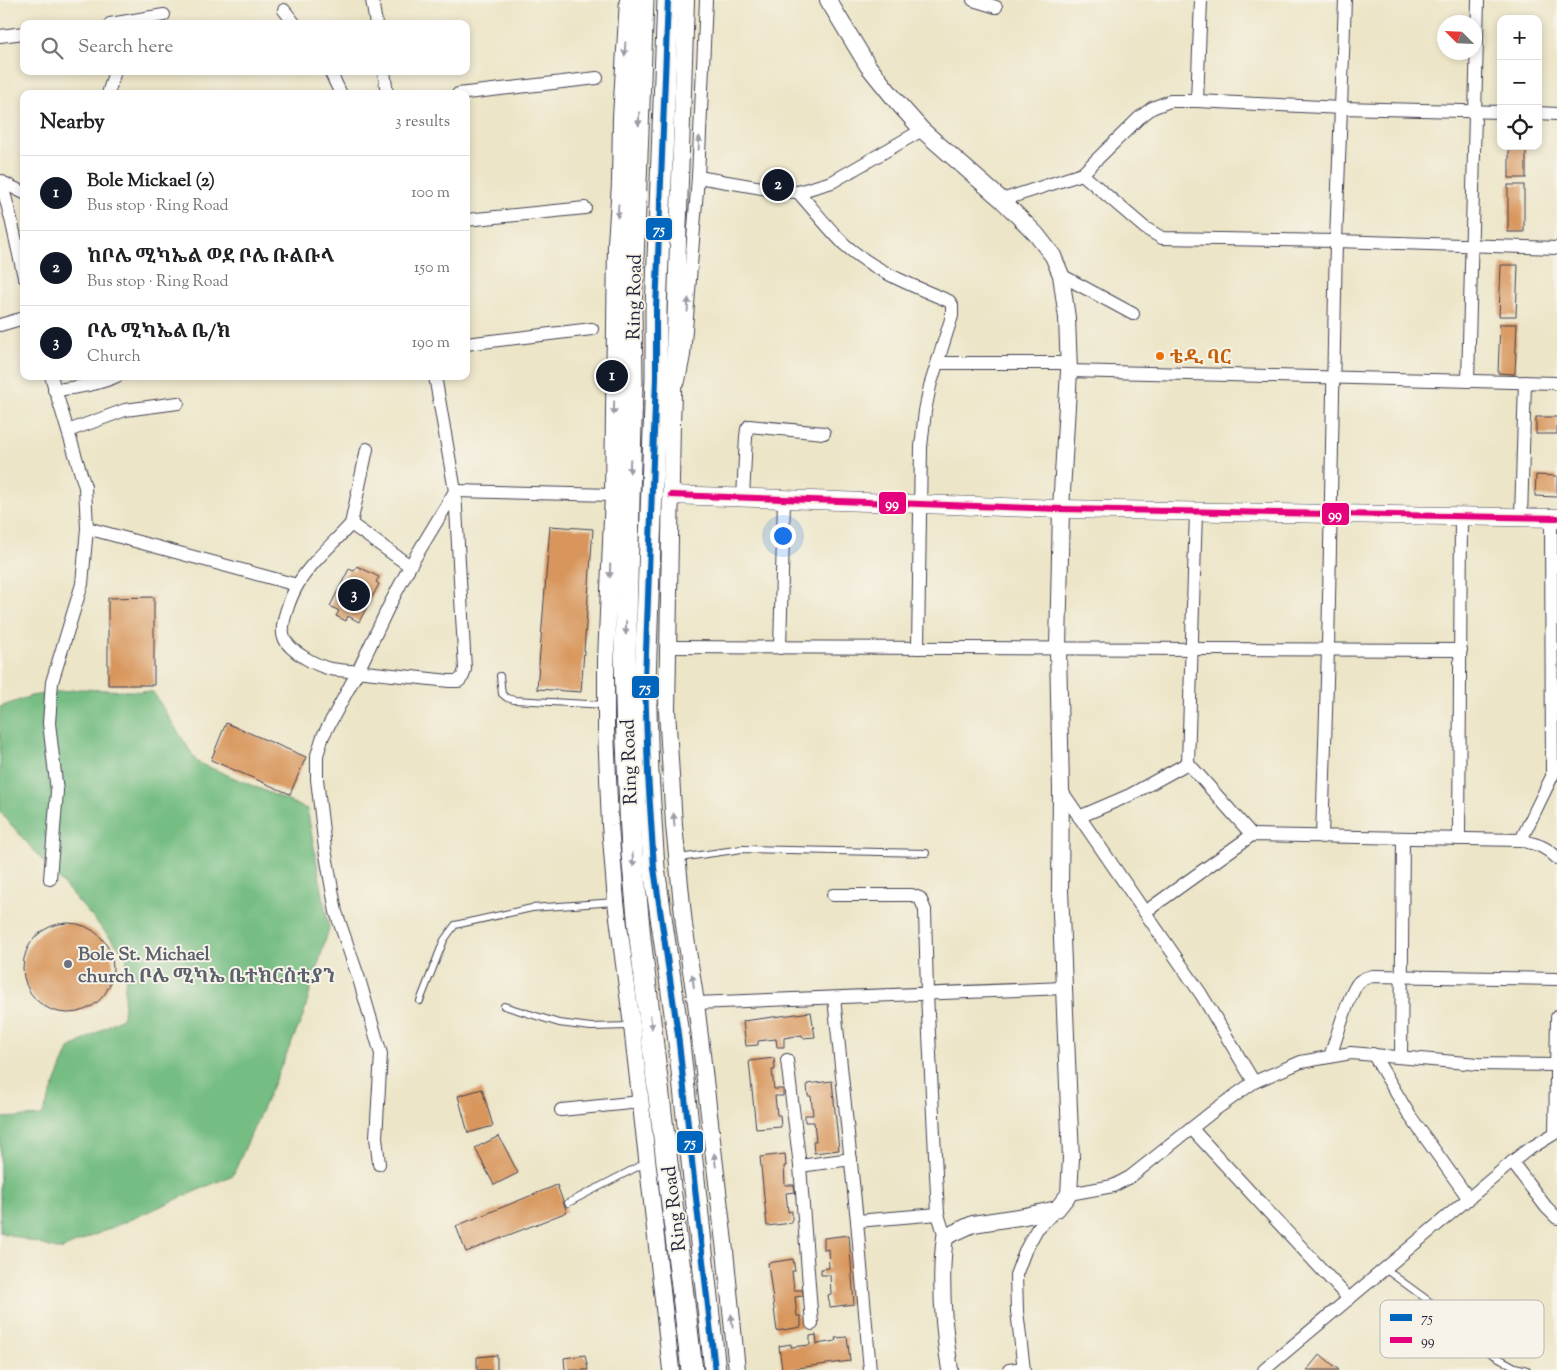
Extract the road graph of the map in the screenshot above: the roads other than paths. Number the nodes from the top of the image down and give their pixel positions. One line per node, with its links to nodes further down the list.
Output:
1 (372, 0): 17 (street)
2 (628, 0): 69 (street, one-way to 69)
3 (643, 0): 150 (highway, Ring Road, one-way to 150)
4 (668, 0): 151 (highway, Ring Road)
5 (686, 0): 64 (street)
6 (706, 0): 36 (street, one-way to 6)
7 (828, 0): 34 (street)
8 (972, 0): 12 (street)
9 (1201, 0): 28 (street)
10 (1345, 0): 29 (street)
11 (1478, 0): 30 (street)
12 (996, 7)
13 (284, 10): 16 (street)
14 (164, 14): 15 (street)
15 (131, 20)
16 (292, 20)
17 (375, 20)
18 (20, 34): 19 (street)
19 (0, 36)
20 (114, 75): 24 (street)
21 (332, 75): 25 (street)
22 (385, 75): 26 (street)
23 (597, 78): 27 (street)
24 (109, 90)
25 (339, 90)
26 (386, 90)
27 (470, 93)
28 (1197, 101): 29 (street); 35 (street)
29 (1342, 108): 30 (street); 43 (street)
30 (1476, 111): 31 (street); 44 (street)
31 (1497, 112)
32 (1542, 113): 33 (street)
33 (1557, 114)
34 (922, 130): 39 (street); 40 (street)
35 (1082, 174): 40 (street); 43 (street)
36 (698, 177): 39 (street); 64 (street, one-way to 36)
37 (0, 181): 38 (street); 46 (street)
38 (20, 192)
39 (798, 192): 53 (street)
40 (1002, 200): 47 (street)
41 (585, 208): 42 (street)
42 (470, 220)
43 (1336, 241): 44 (street); 55 (street)
44 (1472, 245): 45 (street); 59 (street)
45 (1557, 248)
46 (20, 258)
47 (1061, 275): 48 (street); 54 (street)
48 (1133, 314)
49 (20, 319): 50 (street)
50 (0, 325)
51 (592, 329): 52 (street)
52 (470, 344)
53 (938, 363): 54 (street); 73 (street)
54 (1069, 367): 55 (street); 74 (street)
55 (1334, 378): 59 (street); 76 (street)
56 (51, 380): 62 (street)
57 (108, 380): 62 (street)
58 (435, 380): 68 (street)
59 (1468, 381): 60 (street)
60 (1525, 382): 61 (street); 78 (street)
61 (1557, 383)
62 (54, 390): 65 (street)
63 (178, 403): 65 (street)
64 (672, 423): 70 (street)
65 (68, 431): 81 (street)
66 (824, 433): 71 (street)
67 (367, 449): 80 (street)
68 (455, 490): 69 (street); 82 (street); 91 (street)
69 (613, 495): 93 (street, one-way to 93)
70 (671, 495): 71 (main road); 84 (street)
71 (743, 498): 72 (main road)
72 (784, 500): 73 (main road); 85 (street)
73 (920, 504): 74 (main road); 86 (street)
74 (1061, 509): 75 (main road); 87 (street)
75 (1196, 512): 76 (main road); 88 (street)
76 (1330, 514): 77 (main road); 89 (street)
77 (1461, 516): 78 (main road); 90 (street)
78 (1521, 517): 79 (main road)
79 (1554, 518): 95 (street)
80 (351, 524): 82 (street); 83 (street)
81 (87, 528): 83 (street); 106 (street)
82 (410, 566): 91 (street)
83 (297, 585): 91 (street)
84 (668, 647): 85 (street); 105 (street, one-way to 84)
85 (780, 648): 86 (street)
86 (918, 648): 87 (street)
87 (1058, 648): 88 (street); 96 (street)
88 (1191, 648): 89 (street); 94 (street)
89 (1328, 649): 90 (street); 99 (street)
90 (1461, 650): 101 (street)
91 (358, 671): 133 (street)
92 (500, 676): 93 (lane)
93 (606, 705): 108 (street)
94 (1188, 763): 97 (street); 98 (street)
95 (1555, 769): 102 (street)
96 (1061, 790): 97 (street); 112 (street)
97 (1079, 817): 109 (street)
98 (1252, 835): 99 (street); 109 (street)
99 (1322, 837): 100 (street)
100 (1402, 838): 101 (street); 110 (street)
101 (1459, 839): 102 (street)
102 (1521, 840): 104 (street)
103 (926, 853): 105 (lane)
104 (1557, 858)
105 (678, 859): 116 (street, one-way to 105)
106 (50, 879)
107 (833, 895): 113 (street)
108 (616, 902): 115 (lane); 119 (street)
109 (1145, 912): 125 (street)
110 (1401, 977): 111 (street); 121 (street); 122 (street)
111 (1557, 980)
112 (1064, 988): 113 (street); 135 (street)
113 (927, 994): 114 (street); 139 (street)
114 (834, 998): 116 (street); 130 (street)
115 (420, 1001)
116 (696, 1003): 152 (street, one-way to 116)
117 (504, 1006): 119 (lane)
118 (1557, 1017): 124 (street)
119 (632, 1026): 126 (street)
120 (1373, 1054): 121 (street); 122 (street); 136 (street)
121 (1330, 1056): 125 (street)
122 (1402, 1057): 124 (street)
123 (787, 1060): 134 (street)
124 (1555, 1065): 129 (street)
125 (1254, 1082): 128 (street)
126 (640, 1102): 127 (street); 131 (street)
127 (561, 1110)
128 (1192, 1128): 135 (street); 144 (street)
129 (1556, 1133): 132 (street)
130 (851, 1159): 134 (street); 141 (street)
131 (648, 1161): 137 (lane); 149 (street)
132 (1512, 1162): 136 (street); 140 (street)
133 (379, 1164)
134 (800, 1166): 146 (street)
135 (1069, 1194): 138 (street)
136 (1469, 1199): 143 (street)
137 (568, 1202)
138 (1057, 1209): 142 (street); 148 (street)
139 (938, 1214): 141 (street); 142 (street)
140 (1557, 1218)
141 (857, 1221): 153 (street)
142 (945, 1237): 154 (street)
143 (1385, 1269): 144 (street); 145 (lane)
144 (1349, 1299): 156 (street)
145 (1428, 1300)
146 (812, 1324)
147 (1499, 1358): 157 (lane)
148 (1023, 1369): 155 (street)
149 (671, 1370)
150 (692, 1370)
151 (715, 1370)
152 (737, 1370)
153 (870, 1370)
154 (950, 1370)
155 (1009, 1370)
156 (1264, 1370)
157 (1527, 1370)

